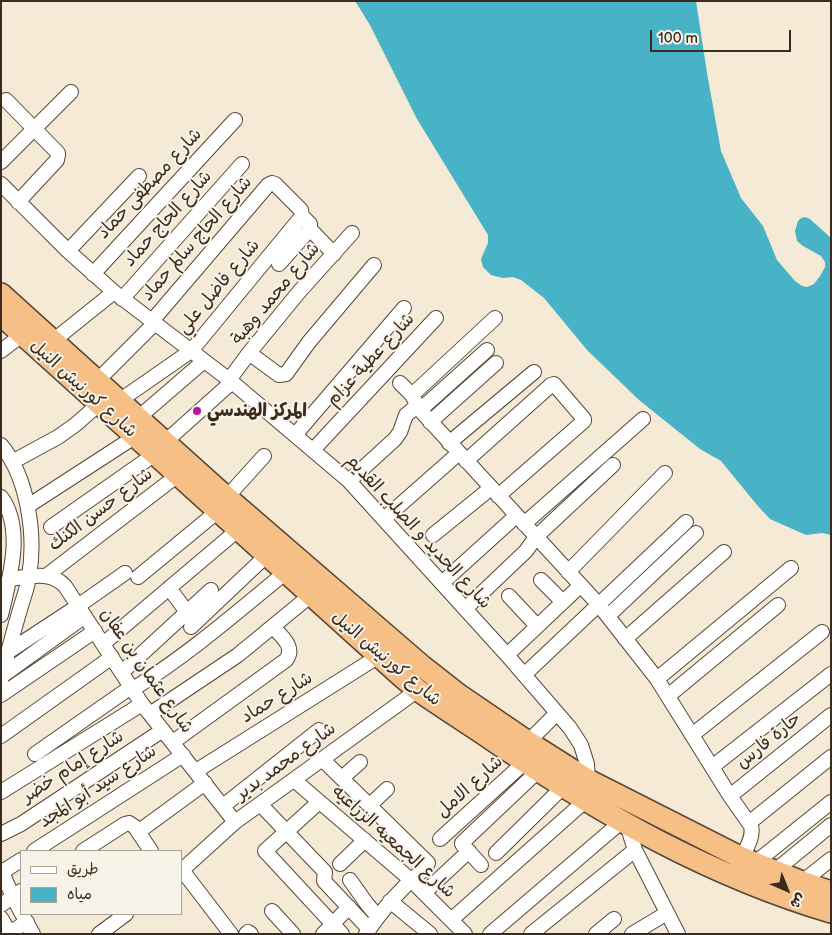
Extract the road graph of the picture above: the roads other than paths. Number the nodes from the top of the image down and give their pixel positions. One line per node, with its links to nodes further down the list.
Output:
1 (71, 92): 4 (street)
2 (5, 103): 4 (street)
3 (235, 120): 17 (street, شارع مصطفى حماد)
4 (34, 129): 5 (street); 9 (street)
5 (1, 162)
6 (242, 164): 19 (street, شارع الحاج حماد)
7 (139, 176): 13 (street)
8 (1, 184): 9 (street, شارع الحديد و الصلب القديم)
9 (18, 202): 13 (street, شارع الحديد و الصلب القديم)
10 (302, 216): 11 (street); 24 (street, شارع الحاج سالم حماد); 29 (street, شارع فاضل علي)
11 (310, 229): 14 (street); 15 (street)
12 (352, 234): 14 (street, شارع محمد وهبة)
13 (68, 251): 17 (street, شارع الحديد و الصلب القديم)
14 (334, 254): 30 (street, شارع محمد وهبة)
15 (279, 264)
16 (374, 265): 30 (street)
17 (93, 274): 19 (street, شارع الحديد و الصلب القديم)
18 (1, 294): 26 (highway, شارع كورنيش النيل)
19 (118, 295): 24 (street, شارع الحديد و الصلب القديم); 26 (street, شارع الحاج حماد)
20 (404, 308): 42 (street)
21 (1, 315): 25 (highway, شارع كورنيش النيل)
22 (436, 318): 45 (street, شارع عطية عزام)
23 (495, 318): 38 (street)
24 (153, 322): 29 (street, شارع الحديد و الصلب القديم); 34 (street, شارع الحاج سالم حماد)
25 (23, 334): 28 (street); 37 (highway, شارع كورنيش النيل)
26 (54, 341): 34 (highway, شارع كورنيش النيل)
27 (487, 350): 38 (street)
28 (1, 351)
29 (191, 351): 31 (street, شارع الحديد و الصلب القديم); 37 (street, شارع فاضل علي)
30 (249, 353): 35 (street, شارع محمد وهبة)
31 (204, 361): 35 (street, شارع الحديد و الصلب القديم); 41 (street)
32 (496, 363): 40 (street)
33 (534, 372): 46 (street)
34 (98, 381): 37 (highway, شارع كورنيش النيل)
35 (231, 381): 42 (street, شارع الحديد و الصلب القديم); 44 (street, شارع محمد وهبة)
36 (400, 382): 38 (street)
37 (109, 402): 41 (highway, شارع كورنيش النيل); 48 (street, شارع فاضل علي)
38 (416, 404): 40 (street); 52 (street)
39 (643, 418): 58 (street)
40 (430, 422): 46 (street)
41 (137, 427): 44 (highway, شارع كورنيش النيل); 56 (street)
42 (295, 435): 45 (street, شارع الحديد و الصلب القديم)
43 (1, 445): 48 (street)
44 (160, 448): 51 (highway, شارع كورنيش النيل); 54 (highway, شارع كورنيش النيل); 60 (street, شارع محمد وهبة)
45 (312, 450): 52 (street, شارع الحديد و الصلب القديم)
46 (458, 452): 53 (street); 53 (street); 57 (street)
47 (264, 456): 54 (street)
48 (12, 462): 56 (street)
49 (613, 465): 64 (street)
50 (665, 473): 71 (street)
51 (178, 475): 54 (highway, شارع كورنيش النيل); 73 (street, شارع حسن الكنك)
52 (349, 481): 57 (street, شارع الحديد و الصلب القديم)
53 (494, 492): 58 (street); 63 (street)
54 (217, 499): 61 (highway, شارع كورنيش النيل); 75 (street); 125 (highway, شارع كورنيش النيل)
55 (3, 503): 65 (street)
56 (28, 506): 74 (street)
57 (384, 519): 78 (street, شارع الحديد و الصلب القديم)
58 (520, 520): 64 (street); 78 (street)
59 (686, 522): 86 (street)
60 (50, 527)
61 (238, 529): 68 (highway, شارع كورنيش النيل); 80 (street)
62 (696, 533): 92 (street)
63 (433, 536)
64 (536, 537): 71 (street); 88 (street)
65 (14, 540): 66 (street); 76 (street)
66 (1, 550)
67 (724, 552): 98 (street)
68 (267, 555): 70 (highway, شارع كورنيش النيل); 95 (street)
69 (791, 568): 108 (street)
70 (286, 572): 82 (highway, شارع كورنيش النيل); 109 (street)
71 (568, 572): 79 (street)
72 (125, 573): 89 (street)
73 (46, 576): 74 (street); 89 (street, شارع عثمان بن عفان)
74 (29, 577): 76 (street); 100 (street)
75 (138, 577)
76 (9, 579): 84 (street)
77 (541, 580): 85 (street)
78 (442, 584): 88 (street, شارع الحديد و الصلب القديم)
79 (581, 585): 85 (street); 86 (street)
80 (169, 588): 90 (street); 99 (street)
81 (211, 590): 90 (street)
82 (311, 595): 93 (street); 102 (highway, شارع كورنيش النيل)
83 (509, 596): 94 (street)
84 (3, 602): 91 (street)
85 (563, 602): 94 (street)
86 (599, 605): 92 (street); 106 (street)
87 (778, 605): 112 (street)
88 (465, 609): 101 (street, شارع الحديد و الصلب القديم)
89 (82, 611): 96 (street, شارع عثمان بن عفان); 100 (street); 107 (street)
90 (187, 612): 104 (street)
91 (1, 615)
92 (608, 616): 98 (street)
93 (272, 626): 113 (street); 120 (street)
94 (537, 626): 101 (street)
95 (191, 628)
96 (95, 631): 99 (street, شارع عثمان بن عفان); 111 (street)
97 (822, 632): 118 (street)
98 (625, 639): 108 (street)
99 (103, 644): 103 (street, شارع عثمان بن عفان)
100 (8, 652): 107 (street)
101 (507, 655): 106 (street, شارع الحديد و الصلب القديم)
102 (379, 656): 110 (highway, شارع كورنيش النيل); 128 (street, شارع حماد)
103 (112, 657): 104 (street, شارع عثمان بن عفان); 119 (street)
104 (122, 672): 109 (street, شارع عثمان بن عفان)
105 (831, 674): 127 (street)
106 (524, 675): 114 (street, شارع الحديد و الصلب القديم)
107 (2, 678)
108 (657, 679): 112 (street)
109 (132, 688): 113 (street, شارع عثمان بن عفان); 121 (street)
110 (418, 690): 124 (street, شارع محمد بدير); 125 (highway, شارع كورنيش النيل)
111 (1, 695)
112 (668, 696): 118 (street)
113 (146, 709): 116 (street, شارع عثمان بن عفان); 135 (street)
114 (557, 713): 125 (street); 131 (street, شارع الحديد و الصلب القديم)
115 (831, 715): 136 (street, حارة فارس)
116 (163, 730): 120 (street, شارع عثمان بن عفان); 149 (street, شارع إمام خضر)
117 (319, 730): 142 (street)
118 (692, 735): 127 (street)
119 (1, 736)
120 (173, 742): 122 (street, شارع عثمان بن عفان)
121 (35, 754)
122 (183, 755): 128 (street, شارع عثمان بن عفان); 152 (street, شارع سيد أبو المجد)
123 (831, 756): 144 (street)
124 (322, 759): 129 (street); 130 (street, شارع محمد بدير)
125 (531, 759): 131 (highway, شارع كورنيش النيل); 133 (highway, شارع كورنيش النيل); 151 (street); 151 (street, شارع الامل)
126 (360, 762): 129 (street)
127 (712, 768): 136 (street)
128 (196, 772): 132 (street, شارع عثمان بن عفان)
129 (342, 778): 141 (street)
130 (294, 780): 138 (street, شارع الجمعيه الزراعيه); 140 (street, شارع محمد بدير)
131 (588, 780): 158 (highway, شارع كورنيش النيل)
132 (205, 783): 142 (street, شارع عثمان بن عفان); 147 (street)
133 (563, 787): 137 (highway, شارع كورنيش النيل); 156 (street)
134 (387, 789): 141 (street)
135 (1, 792)
136 (730, 796): 144 (street)
137 (585, 801): 145 (highway, شارع كورنيش النيل); 181 (street)
138 (319, 802): 148 (street); 150 (street, شارع الجمعيه الزراعيه)
139 (831, 802): 158 (street)
140 (260, 804): 143 (street, شارع محمد بدير); 148 (street)
141 (370, 805): 166 (street)
142 (223, 806): 143 (street, شارع عثمان بن عفان)
143 (236, 822): 163 (street, شارع محمد بدير)
144 (749, 823): 158 (street)
145 (624, 824): 155 (street); 174 (highway, شارع كورنيش النيل); 193 (street)
146 (831, 825): 164 (street)
147 (138, 832): 153 (street); 154 (street)
148 (286, 832): 171 (street); 182 (street)
149 (1, 834)
150 (365, 840): 160 (street); 166 (street, شارع الجمعيه الزراعيه)
151 (465, 847): 161 (street); 168 (street)
152 (36, 850)
153 (85, 850)
154 (151, 850)
155 (634, 850): 175 (street); 194 (street)
156 (496, 853)
157 (831, 859): 167 (street)
158 (749, 860): 164 (highway, شارع كورنيش النيل)
159 (20, 861): 162 (street)
160 (340, 864)
161 (481, 864)
162 (2, 871): 169 (street)
163 (182, 871): 186 (street)
164 (775, 871): 167 (highway, شارع كورنيش النيل)
165 (350, 880): 177 (street)
166 (411, 880): 168 (street, شارع الجمعيه الزراعيه); 170 (street)
167 (821, 886)
168 (424, 893): 181 (street, شارع الجمعيه الزراعيه)
169 (12, 898): 172 (street)
170 (390, 901): 177 (street); 191 (street)
171 (349, 907): 182 (street); 183 (street)
172 (20, 911)
173 (272, 911): 189 (street)
174 (831, 912)
175 (667, 913): 196 (street); 197 (street)
176 (125, 915): 185 (street)
177 (378, 917): 183 (street)
178 (2, 919): 184 (street)
179 (614, 919): 195 (street)
180 (26, 920): 184 (street)
181 (451, 920): 192 (street, شارع الجمعيه الزراعيه)
182 (338, 929): 190 (street)
183 (368, 931)
184 (9, 933)
185 (99, 934)
186 (231, 934)
187 (246, 934): 188 (street)
188 (252, 934)
189 (293, 934)
190 (323, 934)
191 (430, 934)
192 (465, 934)
193 (490, 934)
194 (531, 934)
195 (596, 934)
196 (632, 934)
197 (678, 934)

